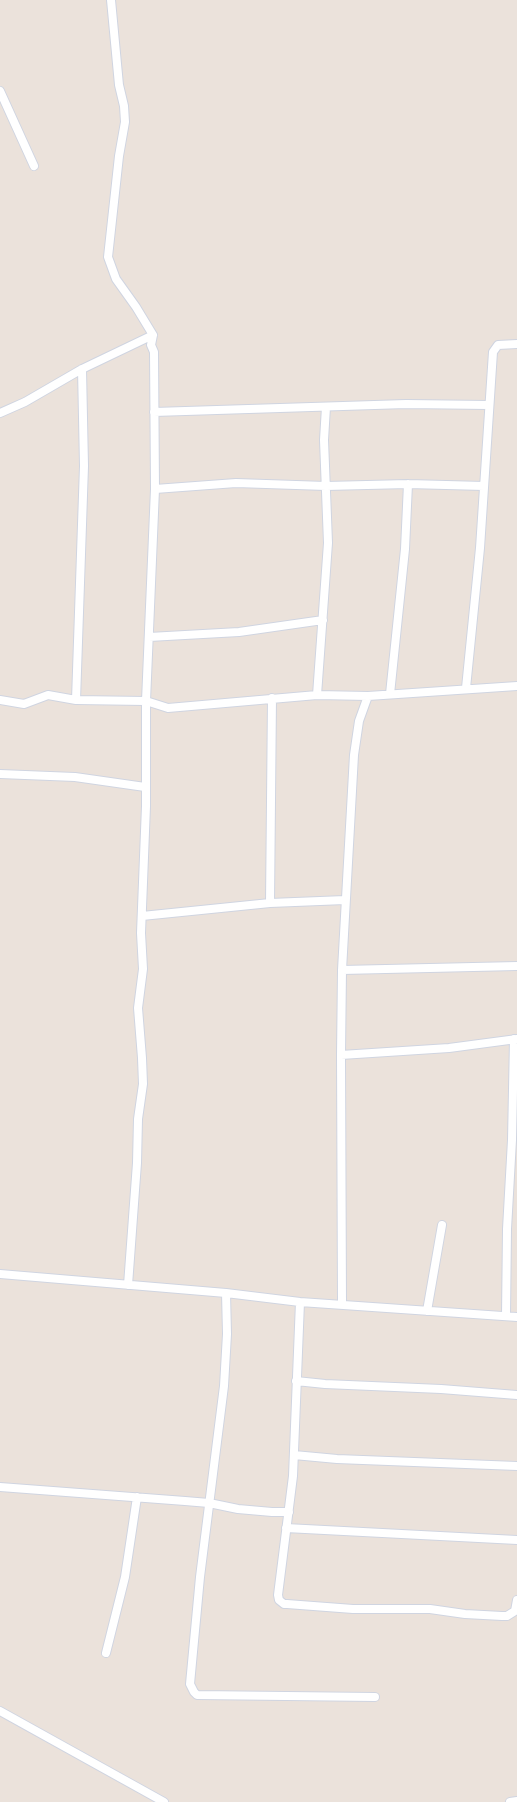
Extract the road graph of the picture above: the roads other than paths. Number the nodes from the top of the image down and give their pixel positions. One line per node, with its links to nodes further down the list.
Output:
1 (111, 0): 4 (street)
2 (0, 91): 3 (street)
3 (34, 166)
4 (153, 335): 6 (street); 9 (street)
5 (517, 344): 7 (street)
6 (82, 369): 10 (street); 24 (street)
7 (489, 405): 8 (street); 13 (street)
8 (326, 407): 9 (street); 12 (street)
9 (154, 412): 14 (street)
10 (0, 413)
11 (408, 484): 12 (street); 13 (street); 20 (street)
12 (326, 486): 14 (street); 15 (street)
13 (484, 486): 18 (street)
14 (156, 489): 16 (street)
15 (322, 620): 16 (street); 19 (street)
16 (149, 636): 25 (street)
17 (517, 686): 18 (street)
18 (466, 688): 20 (street)
19 (317, 694): 21 (street); 22 (street)
20 (390, 694): 21 (street)
21 (368, 696): 28 (street)
22 (272, 698): 25 (street); 29 (street)
23 (0, 700): 24 (street)
24 (76, 700): 25 (street)
25 (146, 701): 27 (street)
26 (0, 774): 27 (street)
27 (146, 787): 30 (street)
28 (345, 900): 29 (street); 32 (street)
29 (270, 903): 30 (street)
30 (142, 916): 37 (street)
31 (517, 966): 32 (street)
32 (342, 970): 34 (street)
33 (515, 1039): 34 (street); 42 (street)
34 (341, 1055): 40 (street)
35 (442, 1225): 41 (street)
36 (0, 1274): 37 (street)
37 (128, 1285): 38 (street)
38 (226, 1294): 39 (street); 50 (street)
39 (300, 1302): 40 (street); 44 (street)
40 (342, 1304): 41 (street)
41 (427, 1311): 42 (street)
42 (506, 1316): 43 (street)
43 (517, 1317)
44 (296, 1381): 45 (street); 46 (street)
45 (517, 1395)
46 (294, 1455): 47 (street); 51 (street)
47 (517, 1466)
48 (0, 1487): 49 (street)
49 (137, 1497): 50 (street); 55 (street)
50 (209, 1503): 51 (street); 56 (street)
51 (289, 1512): 52 (street)
52 (286, 1528): 53 (street); 54 (street)
53 (517, 1540)
54 (517, 1600)
55 (106, 1653)
56 (375, 1698)
57 (0, 1711): 58 (street)
58 (164, 1802)
59 (510, 1802): 60 (street)
60 (517, 1802)

